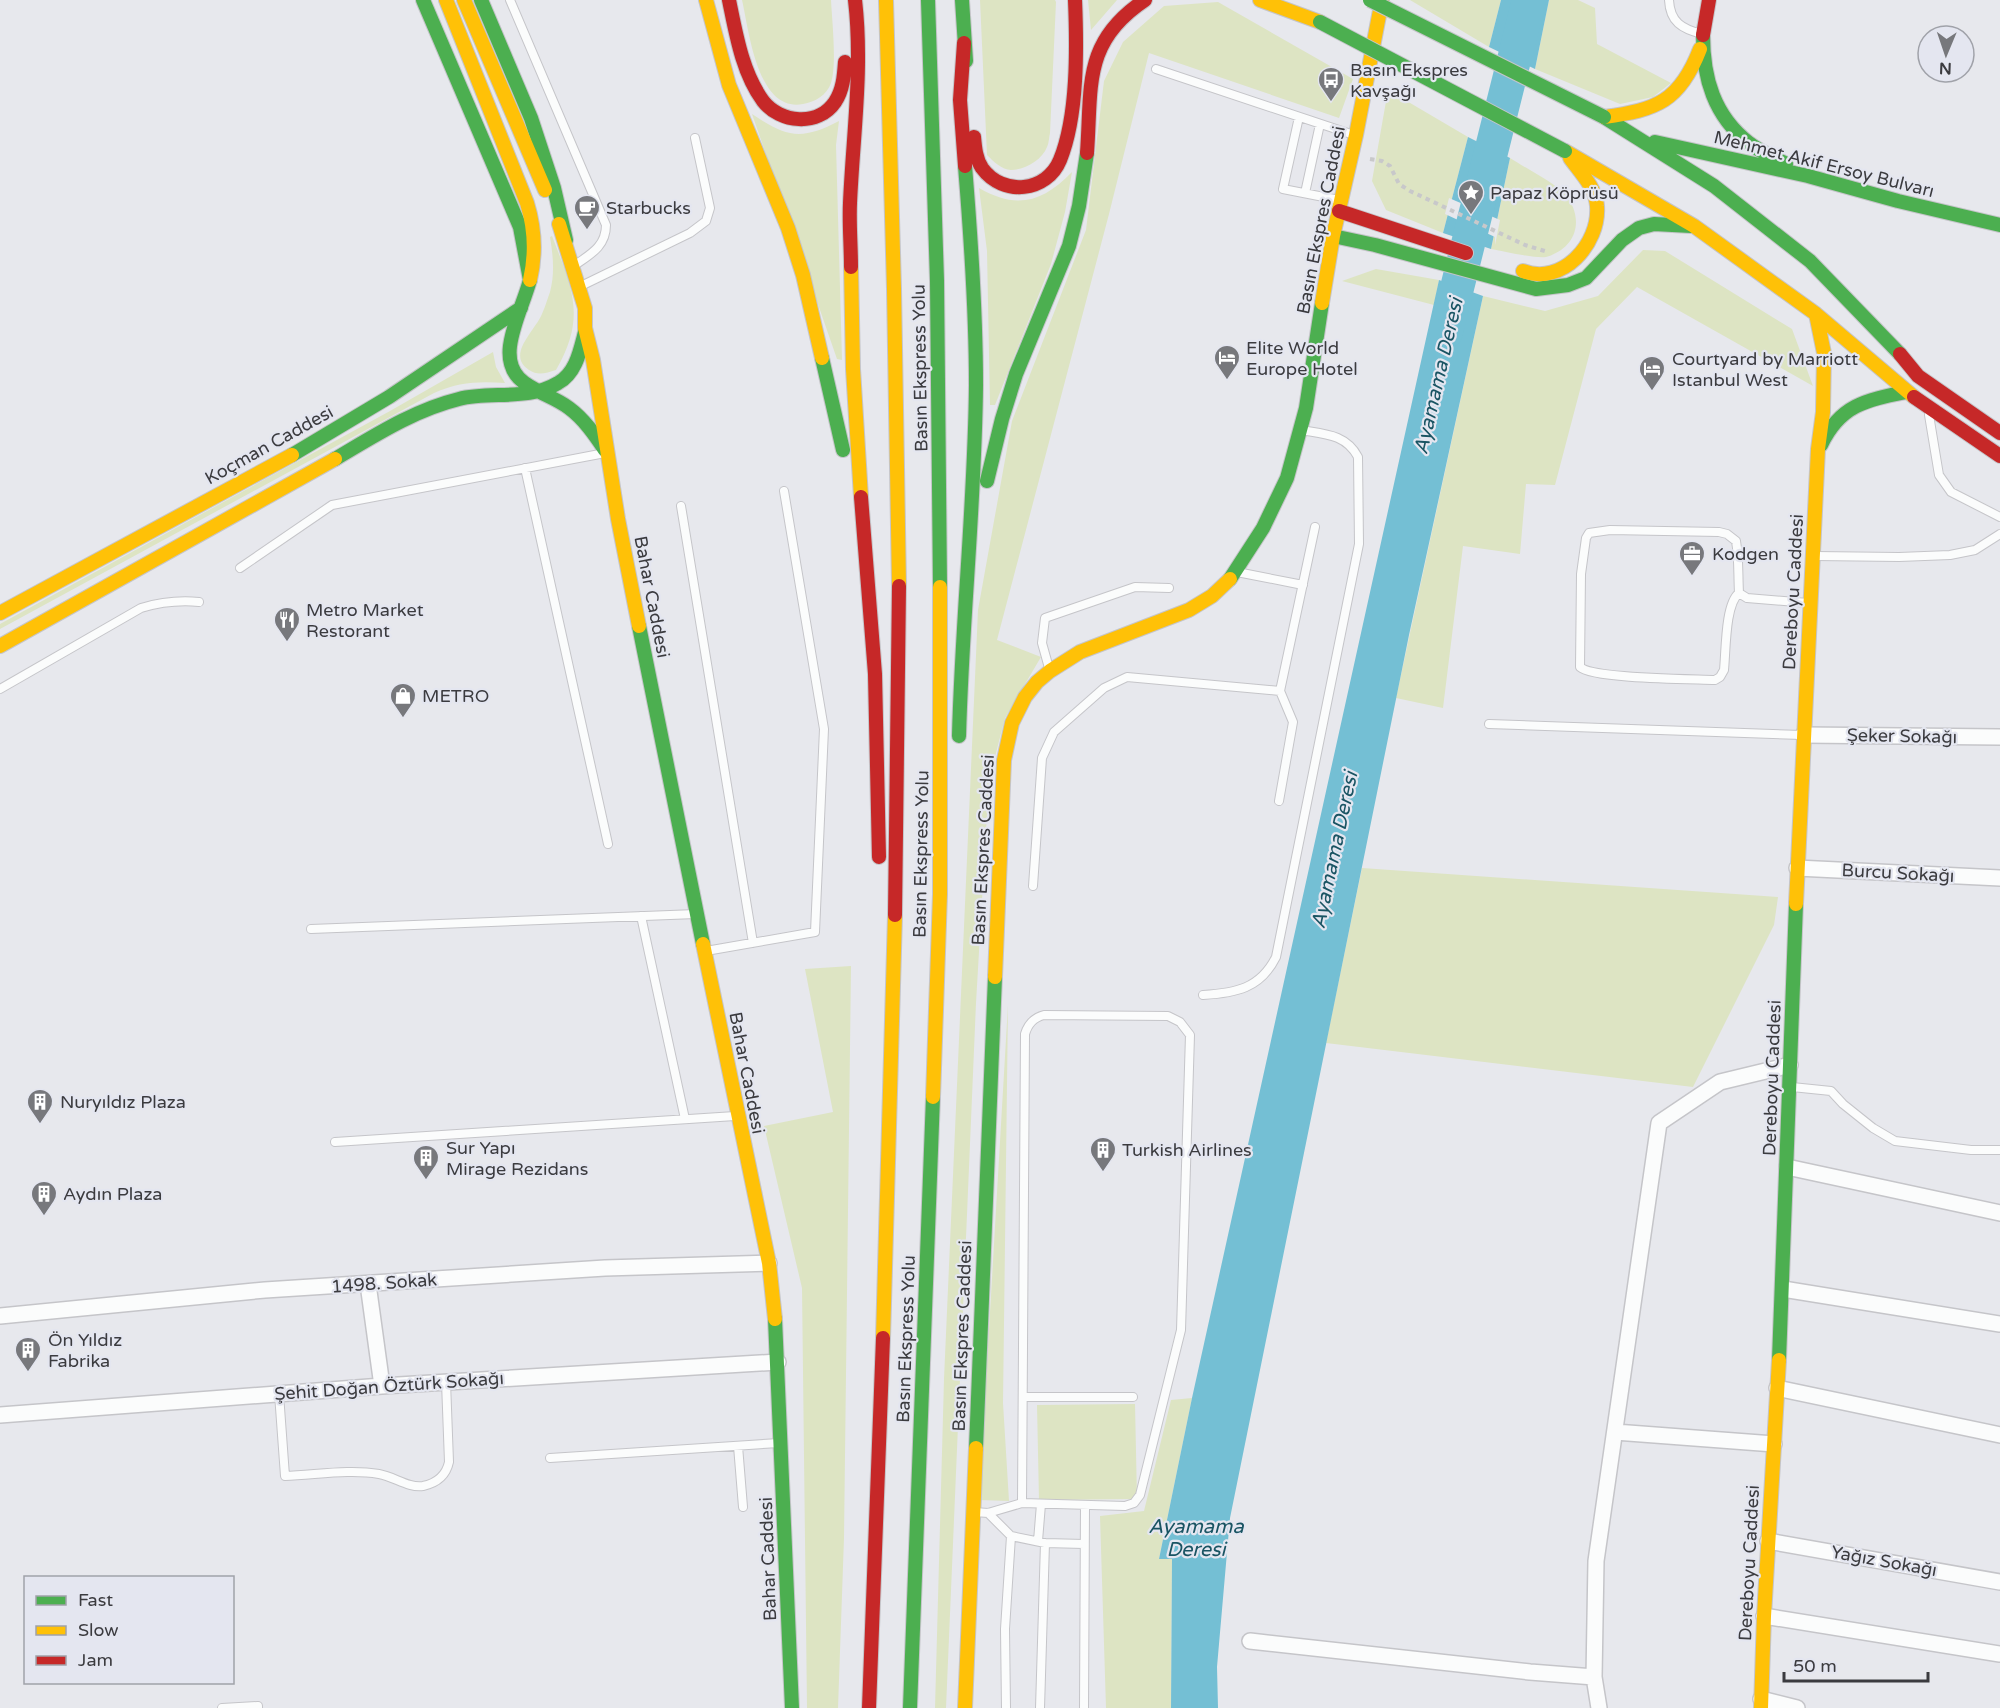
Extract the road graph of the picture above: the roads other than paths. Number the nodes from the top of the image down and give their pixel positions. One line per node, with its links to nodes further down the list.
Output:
1 (423, 0): 42 (main road)
2 (446, 0): 42 (main road)
3 (464, 0): 38 (main road)
4 (481, 0): 38 (main road)
5 (510, 0): 40 (lane)
6 (706, 0): 61 (main road)
7 (729, 0): 8 (main road)
8 (846, 0)
9 (855, 0): 61 (main road)
10 (886, 0): 94 (main road, Basın Ekspress Yolu)
11 (928, 0): 88 (main road, Basın Ekspress Yolu)
12 (962, 0): 23 (main road)
13 (1075, 0): 23 (main road)
14 (1145, 0): 65 (main road)
15 (1260, 0): 21 (main road)
16 (1286, 0): 21 (main road)
17 (1370, 0): 26 (main road, Mehmet Akif Ersoy Bulvarı, bridge)
18 (1382, 0): 28 (main road, Basın Ekspres Caddesi)
19 (1669, 0): 22 (lane)
20 (1708, 0): 22 (main road)
21 (1320, 22): 31 (main road, bridge)
22 (1703, 35): 26 (main road); 32 (main road)
23 (963, 43): 65 (main road)
24 (1156, 69): 25 (lane)
25 (1299, 117): 27 (lane); 33 (lane)
26 (1604, 117): 30 (main road, Mehmet Akif Ersoy Bulvarı)
27 (1320, 124): 28 (lane); 33 (lane)
28 (1356, 135): 34 (main road, Basın Ekspres Caddesi)
29 (695, 138): 43 (lane)
30 (1640, 139): 32 (main road, Mehmet Akif Ersoy Bulvarı); 51 (main road, Mehmet Akif Ersoy Bulvarı)
31 (1565, 151): 36 (main road); 41 (main road)
32 (1808, 176): 35 (main road, Mehmet Akif Ersoy Bulvarı)
33 (1305, 193): 34 (lane)
34 (1340, 206): 37 (main road, Basın Ekspres Caddesi); 39 (main road)
35 (2000, 225)
36 (1694, 226): 37 (main road); 45 (main road)
37 (1333, 236): 50 (main road, Basın Ekspres Caddesi)
38 (566, 240): 40 (main road)
39 (1480, 258)
40 (574, 266): 43 (main road)
41 (1513, 268)
42 (530, 280): 44 (main road)
43 (580, 287): 46 (main road)
44 (521, 308): 47 (main road); 71 (main road, Koçman Caddesi)
45 (1816, 314): 48 (main road); 52 (main road, Dereboyu Caddesi)
46 (585, 328): 47 (main road); 53 (main road, Bahar Caddesi)
47 (536, 391): 53 (main road); 72 (main road)
48 (1906, 392): 49 (main road); 52 (main road)
49 (1929, 407): 54 (main road); 58 (lane)
50 (1300, 430): 64 (main road, Basın Ekspres Caddesi); 95 (lane)
51 (2000, 433)
52 (1818, 449): 62 (main road, Dereboyu Caddesi)
53 (607, 453): 55 (lane); 89 (main road, Bahar Caddesi)
54 (2000, 456)
55 (525, 468): 63 (lane); 81 (lane)
56 (784, 491): 92 (lane)
57 (681, 506): 92 (lane)
58 (2000, 517)
59 (1315, 527): 66 (lane)
60 (2000, 534): 62 (lane)
61 (865, 553): 83 (main road)
62 (1814, 556): 70 (main road, Dereboyu Caddesi)
63 (240, 568)
64 (1235, 572): 66 (lane); 73 (main road, Basın Ekspres Caddesi)
65 (965, 583): 79 (main road)
66 (1303, 585): 75 (lane)
67 (1170, 588): 73 (lane)
68 (1739, 593): 68 (lane); 70 (lane)
69 (199, 602): 74 (lane)
70 (1811, 603): 77 (main road, Dereboyu Caddesi)
71 (0, 613)
72 (0, 646)
73 (1050, 671): 127 (main road, Basın Ekspres Caddesi)
74 (0, 689)
75 (1280, 691): 80 (lane); 86 (lane)
76 (1489, 724): 77 (lane)
77 (1803, 735): 78 (street, Şeker Sokağı); 84 (main road, Dereboyu Caddesi)
78 (2000, 737)
79 (959, 749)
80 (1279, 801)
81 (608, 844)
82 (955, 846): 88 (main road)
83 (879, 866)
84 (1797, 868): 85 (street, Burcu Sokağı); 96 (main road, Dereboyu Caddesi)
85 (2000, 878)
86 (1033, 886)
87 (881, 889): 94 (main road)
88 (940, 894): 143 (main road, Basın Ekspress Yolu)
89 (697, 914): 90 (lane); 93 (main road, Bahar Caddesi)
90 (641, 916): 91 (lane); 99 (lane)
91 (311, 929)
92 (753, 943): 93 (lane)
93 (705, 951): 98 (main road, Bahar Caddesi)
94 (894, 954): 142 (main road, Basın Ekspress Yolu)
95 (1203, 995)
96 (1790, 1065): 97 (main road, Dereboyu Caddesi); 117 (street)
97 (1789, 1087): 101 (lane); 102 (main road, Dereboyu Caddesi)
98 (737, 1116): 99 (lane); 104 (main road, Bahar Caddesi)
99 (685, 1119): 100 (lane)
100 (335, 1142)
101 (2000, 1150)
102 (1787, 1167): 103 (street); 106 (main road, Dereboyu Caddesi)
103 (2000, 1213)
104 (769, 1263): 105 (street, 1498. Sokak); 109 (main road, Bahar Caddesi)
105 (368, 1284): 107 (street, 1498. Sokak); 111 (street)
106 (1783, 1289): 108 (street); 112 (main road, Dereboyu Caddesi)
107 (0, 1316)
108 (2000, 1324)
109 (778, 1362): 110 (street, Şehit Doğan Öztürk Sokağı); 119 (main road, Bahar Caddesi)
110 (446, 1382): 111 (street, Şehit Doğan Öztürk Sokağı); 113 (lane)
111 (382, 1386): 113 (street, Şehit Doğan Öztürk Sokağı)
112 (1777, 1388): 118 (street); 120 (main road, Dereboyu Caddesi)
113 (279, 1394): 116 (street, Şehit Doğan Öztürk Sokağı)
114 (1023, 1397): 115 (lane); 123 (lane); 125 (lane)
115 (1133, 1397)
116 (0, 1414)
117 (1615, 1432): 120 (street); 137 (street)
118 (2000, 1435)
119 (782, 1443): 121 (lane); 141 (main road, Bahar Caddesi)
120 (1774, 1444): 130 (main road, Dereboyu Caddesi)
121 (738, 1446): 122 (lane); 126 (lane)
122 (550, 1458)
123 (1022, 1503): 124 (lane); 128 (lane)
124 (1041, 1504): 125 (lane); 131 (lane)
125 (1085, 1505): 132 (lane)
126 (743, 1507)
127 (973, 1512): 128 (lane); 144 (main road, Basın Ekspres Caddesi)
128 (988, 1513): 129 (lane)
129 (1011, 1536): 131 (lane); 145 (lane)
130 (1768, 1541): 133 (street, Yağız Sokağı); 134 (main road, Dereboyu Caddesi)
131 (1041, 1542): 132 (lane); 146 (lane)
132 (1084, 1544): 147 (lane)
133 (2000, 1582)
134 (1764, 1616): 136 (street); 138 (main road, Dereboyu Caddesi)
135 (1250, 1641): 137 (street)
136 (2000, 1654)
137 (1594, 1677): 148 (street)
138 (1761, 1704): 149 (street)
139 (222, 1708): 140 (lane)
140 (258, 1708)
141 (792, 1708)
142 (869, 1708)
143 (910, 1708)
144 (965, 1708)
145 (1006, 1708)
146 (1040, 1708)
147 (1084, 1708)
148 (1599, 1708)
149 (1797, 1708)

